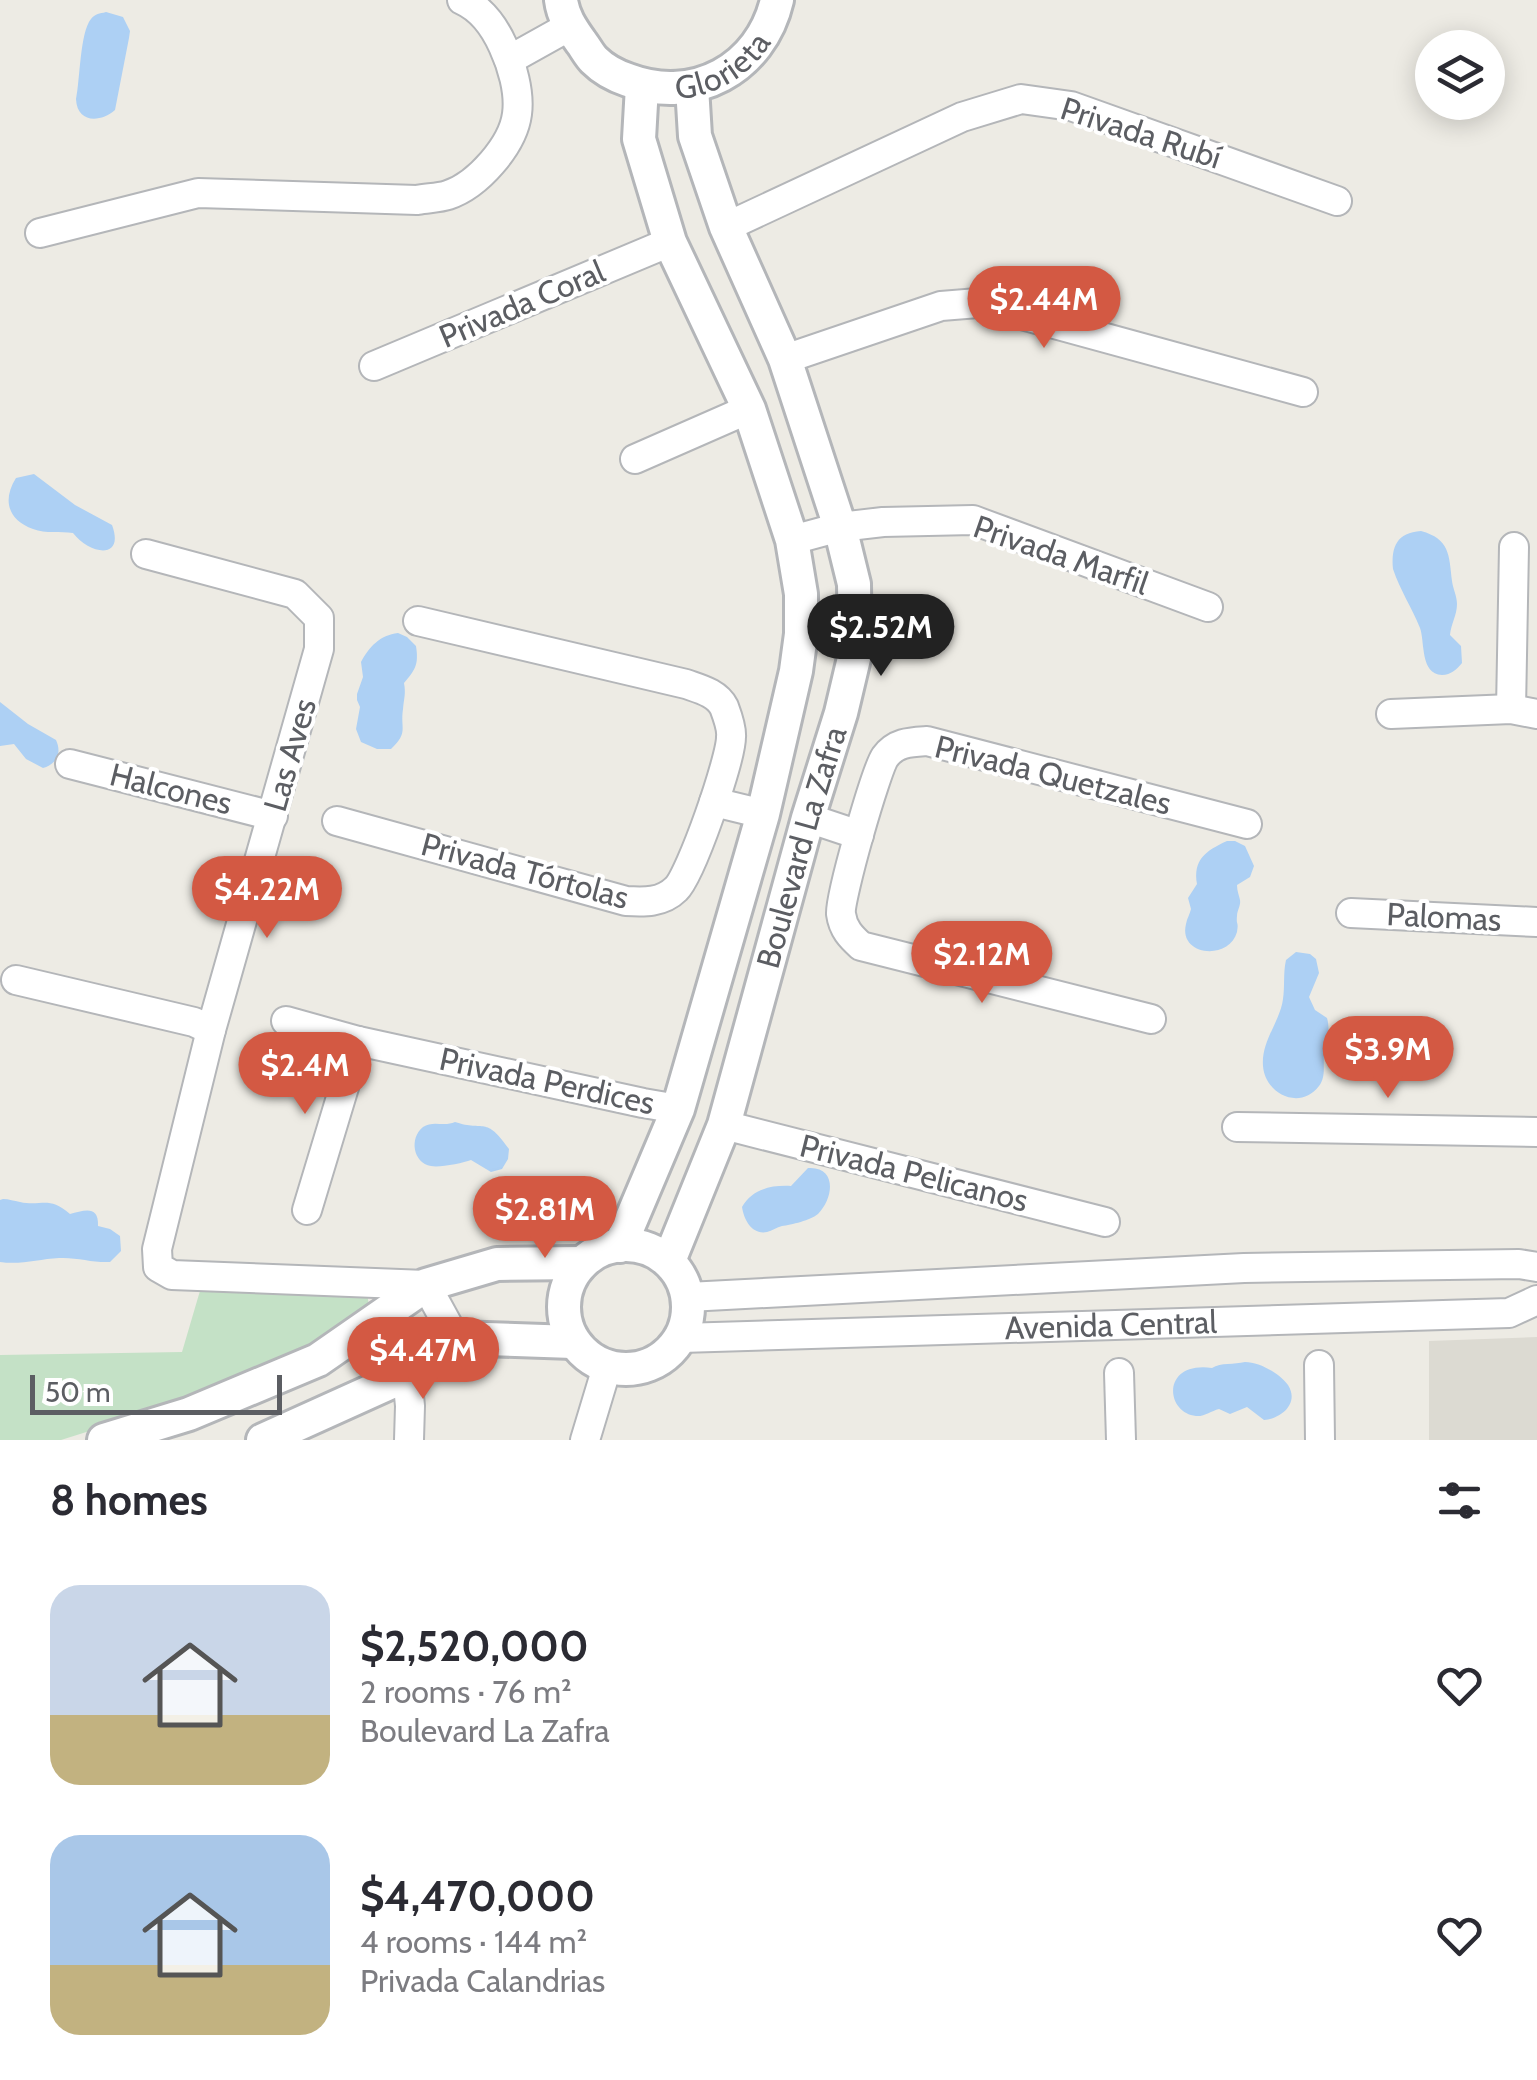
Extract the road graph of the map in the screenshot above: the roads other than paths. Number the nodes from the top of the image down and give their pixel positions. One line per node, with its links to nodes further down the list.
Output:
1 (462, 0): 4 (street)
2 (777, 0): 6 (street, Glorieta)
3 (565, 13): 4 (street); 5 (street, Glorieta)
4 (510, 60): 9 (street)
5 (642, 86): 6 (street, Glorieta); 10 (street, Boulevard La Zafra)
6 (692, 87): 8 (street, Boulevard La Zafra)
7 (1337, 201): 8 (street, Privada Rubí)
8 (726, 228): 11 (street, Boulevard La Zafra)
9 (40, 233)
10 (670, 242): 12 (street, Privada Coral); 14 (street, Boulevard La Zafra)
11 (786, 359): 13 (street); 16 (street, Boulevard La Zafra)
12 (374, 366)
13 (1303, 392)
14 (749, 409): 15 (street); 17 (street, Boulevard La Zafra)
15 (635, 459)
16 (840, 526): 17 (street, Privada Marfil); 20 (street, Privada Marfil); 28 (street, Boulevard La Zafra)
17 (792, 540): 26 (street, Boulevard La Zafra)
18 (1514, 547): 22 (street)
19 (146, 554): 27 (street, Las Aves)
20 (1208, 607)
21 (418, 621): 25 (street, Privada Tórtolas)
22 (1524, 711): 23 (street)
23 (1391, 714)
24 (70, 764): 27 (street, Halcones)
25 (714, 802): 26 (street); 29 (street, Privada Tórtolas)
26 (762, 814): 39 (street, Boulevard La Zafra)
27 (273, 816): 37 (street, Las Aves)
28 (808, 818): 31 (street); 40 (street, Boulevard La Zafra)
29 (337, 821)
30 (1246, 824): 31 (street, Privada Quetzales)
31 (859, 835): 35 (street, Privada Quetzales)
32 (1351, 913): 33 (street, Palomas)
33 (1537, 922)
34 (16, 980): 37 (street)
35 (1151, 1019)
36 (286, 1021): 38 (street, Privada Perdices)
37 (211, 1030): 49 (street, Las Aves)
38 (358, 1041): 39 (street, Privada Perdices); 43 (street)
39 (678, 1109): 45 (street, Boulevard La Zafra)
40 (724, 1125): 44 (street, Privada Pelicanos); 46 (street, Boulevard La Zafra)
41 (1238, 1127): 42 (street)
42 (1537, 1132)
43 (307, 1210)
44 (1105, 1222)
45 (620, 1246): 46 (street); 47 (street)
46 (668, 1262): 50 (street)
47 (582, 1263): 49 (street); 54 (street)
48 (1537, 1267): 50 (street, Avenida Central)
49 (426, 1285): 52 (street); 59 (street)
50 (688, 1297): 53 (street)
51 (1537, 1300): 53 (street, Avenida Central)
52 (455, 1338): 54 (street); 58 (street)
53 (681, 1338): 56 (street)
54 (574, 1342): 56 (street)
55 (1319, 1365): 64 (street)
56 (607, 1367): 62 (street)
57 (1118, 1374): 63 (street)
58 (407, 1375): 60 (street); 61 (street)
59 (104, 1440)
60 (262, 1440)
61 (409, 1440)
62 (585, 1440)
63 (1120, 1440)
64 (1320, 1440)

